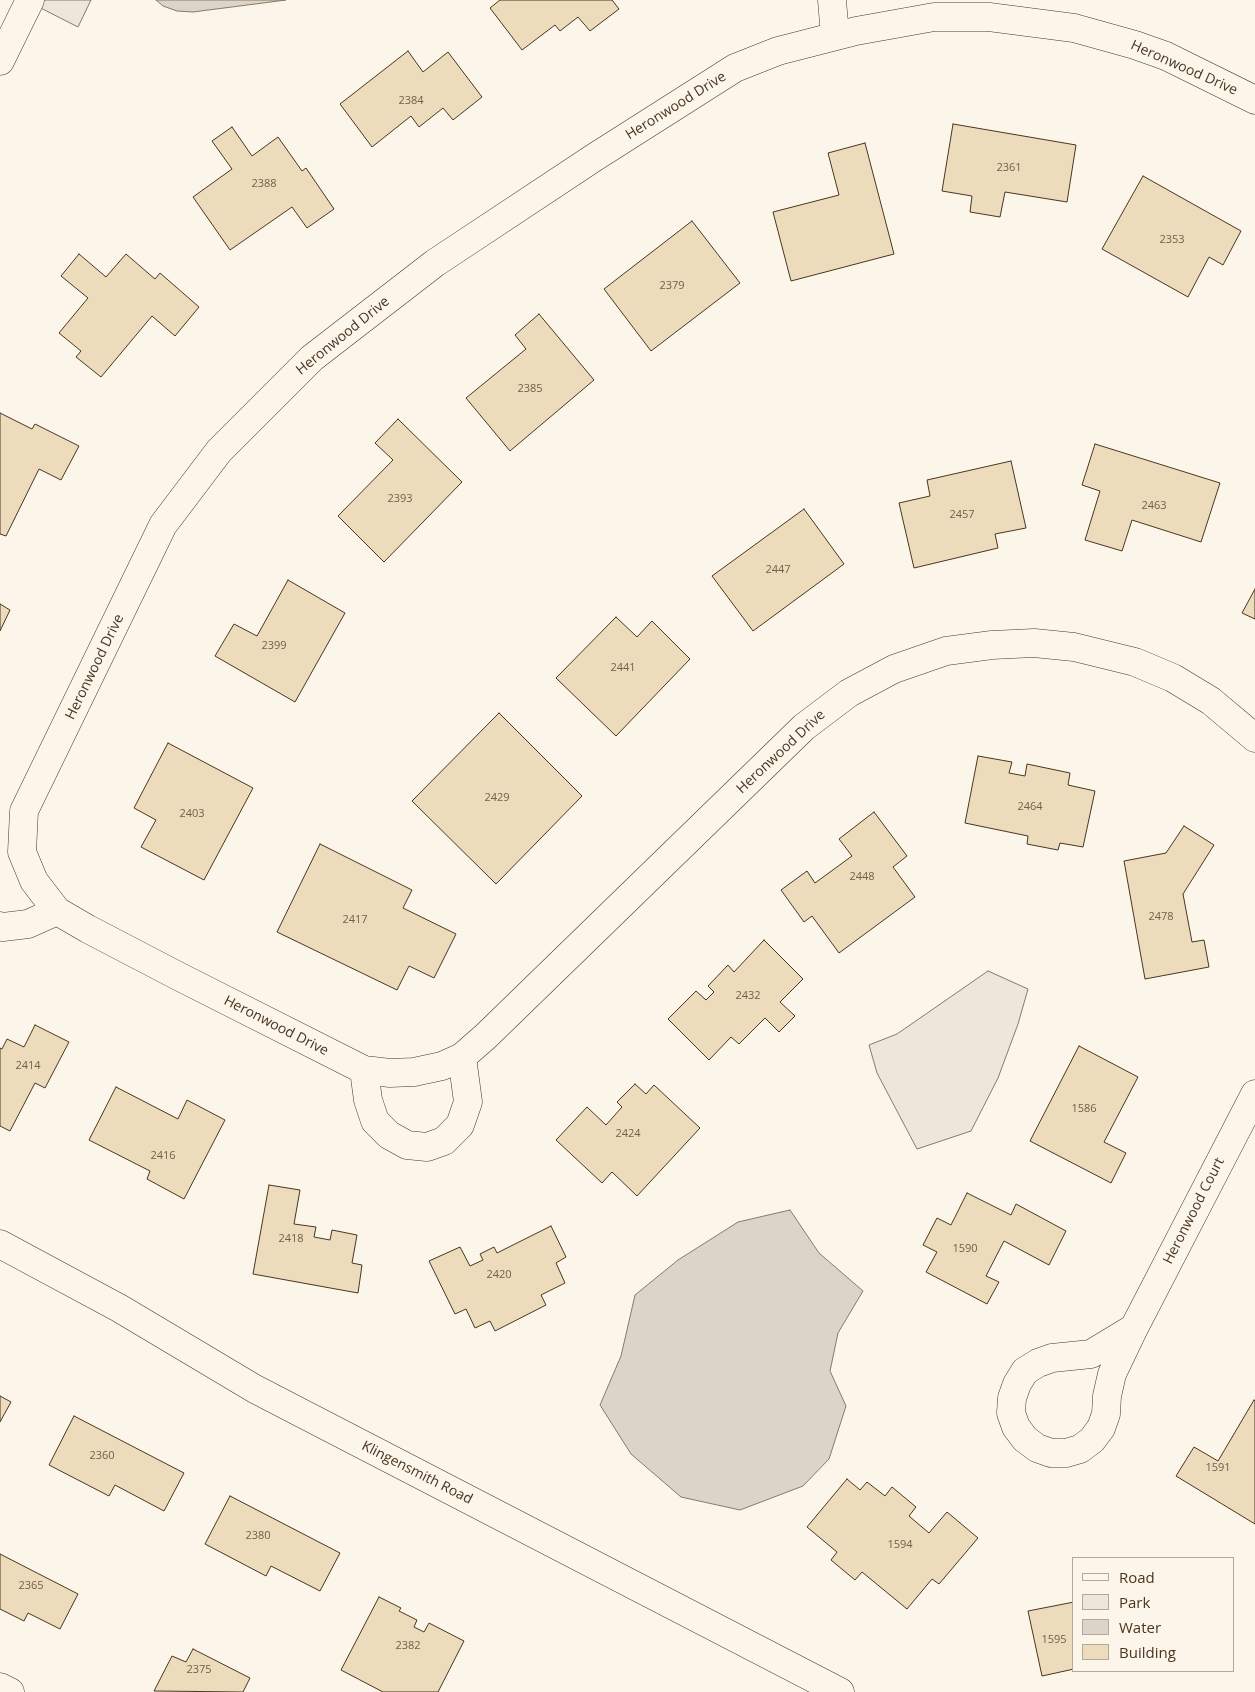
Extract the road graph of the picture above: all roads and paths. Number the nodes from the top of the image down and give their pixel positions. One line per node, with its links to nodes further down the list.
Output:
1 (30, 0): 5 (street)
2 (832, 0): 4 (street)
3 (933, 8): 4 (street, Heronwood Drive); 6 (street, Heronwood Drive)
4 (835, 36): 8 (street, Heronwood Drive)
5 (0, 61)
6 (1255, 100)
7 (1255, 738): 12 (street, Heronwood Drive)
8 (24, 811): 9 (street); 10 (street, Heronwood Drive)
9 (0, 826)
10 (57, 911): 11 (street); 13 (street, Heronwood Drive)
11 (0, 926)
12 (462, 1058): 13 (street, Heronwood Drive); 13 (street)
13 (364, 1070)
14 (1255, 1094): 16 (street, Heronwood Court)
15 (0, 1244): 19 (street, Klingensmith Road)
16 (1134, 1328): 16 (street, Heronwood Court)
17 (0, 1687): 18 (street)
18 (10, 1692)
19 (840, 1692)

